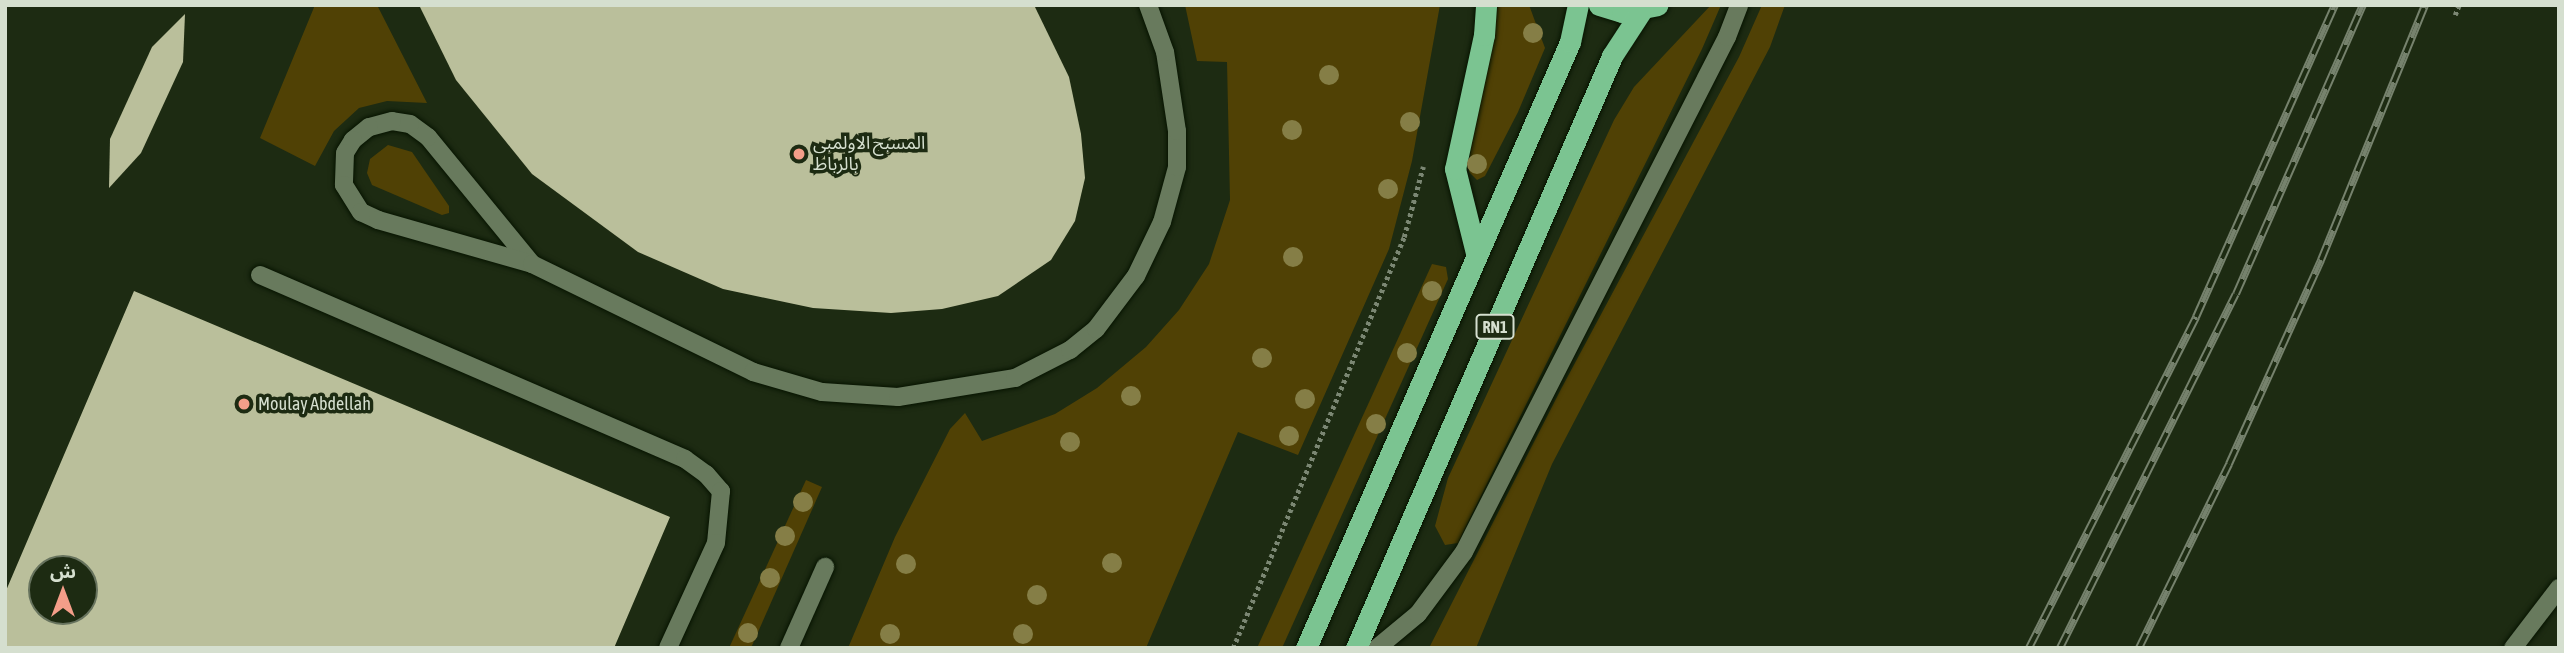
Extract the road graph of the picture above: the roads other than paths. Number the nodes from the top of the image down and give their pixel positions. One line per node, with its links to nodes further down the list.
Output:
1 (1147, 5): 8 (street)
2 (1486, 5): 7 (highway)
3 (1578, 5): 7 (highway, RN1)
4 (1599, 5): 6 (highway, RN1)
5 (1739, 5): 16 (street)
6 (1649, 8): 15 (highway, RN1)
7 (1476, 253): 14 (highway, RN1)
8 (532, 264): 8 (street)
9 (260, 275): 12 (street)
10 (825, 567): 13 (street)
11 (2559, 588): 17 (street)
12 (668, 648)
13 (789, 648)
14 (1306, 648)
15 (1356, 648)
16 (1377, 648)
17 (2513, 648)

